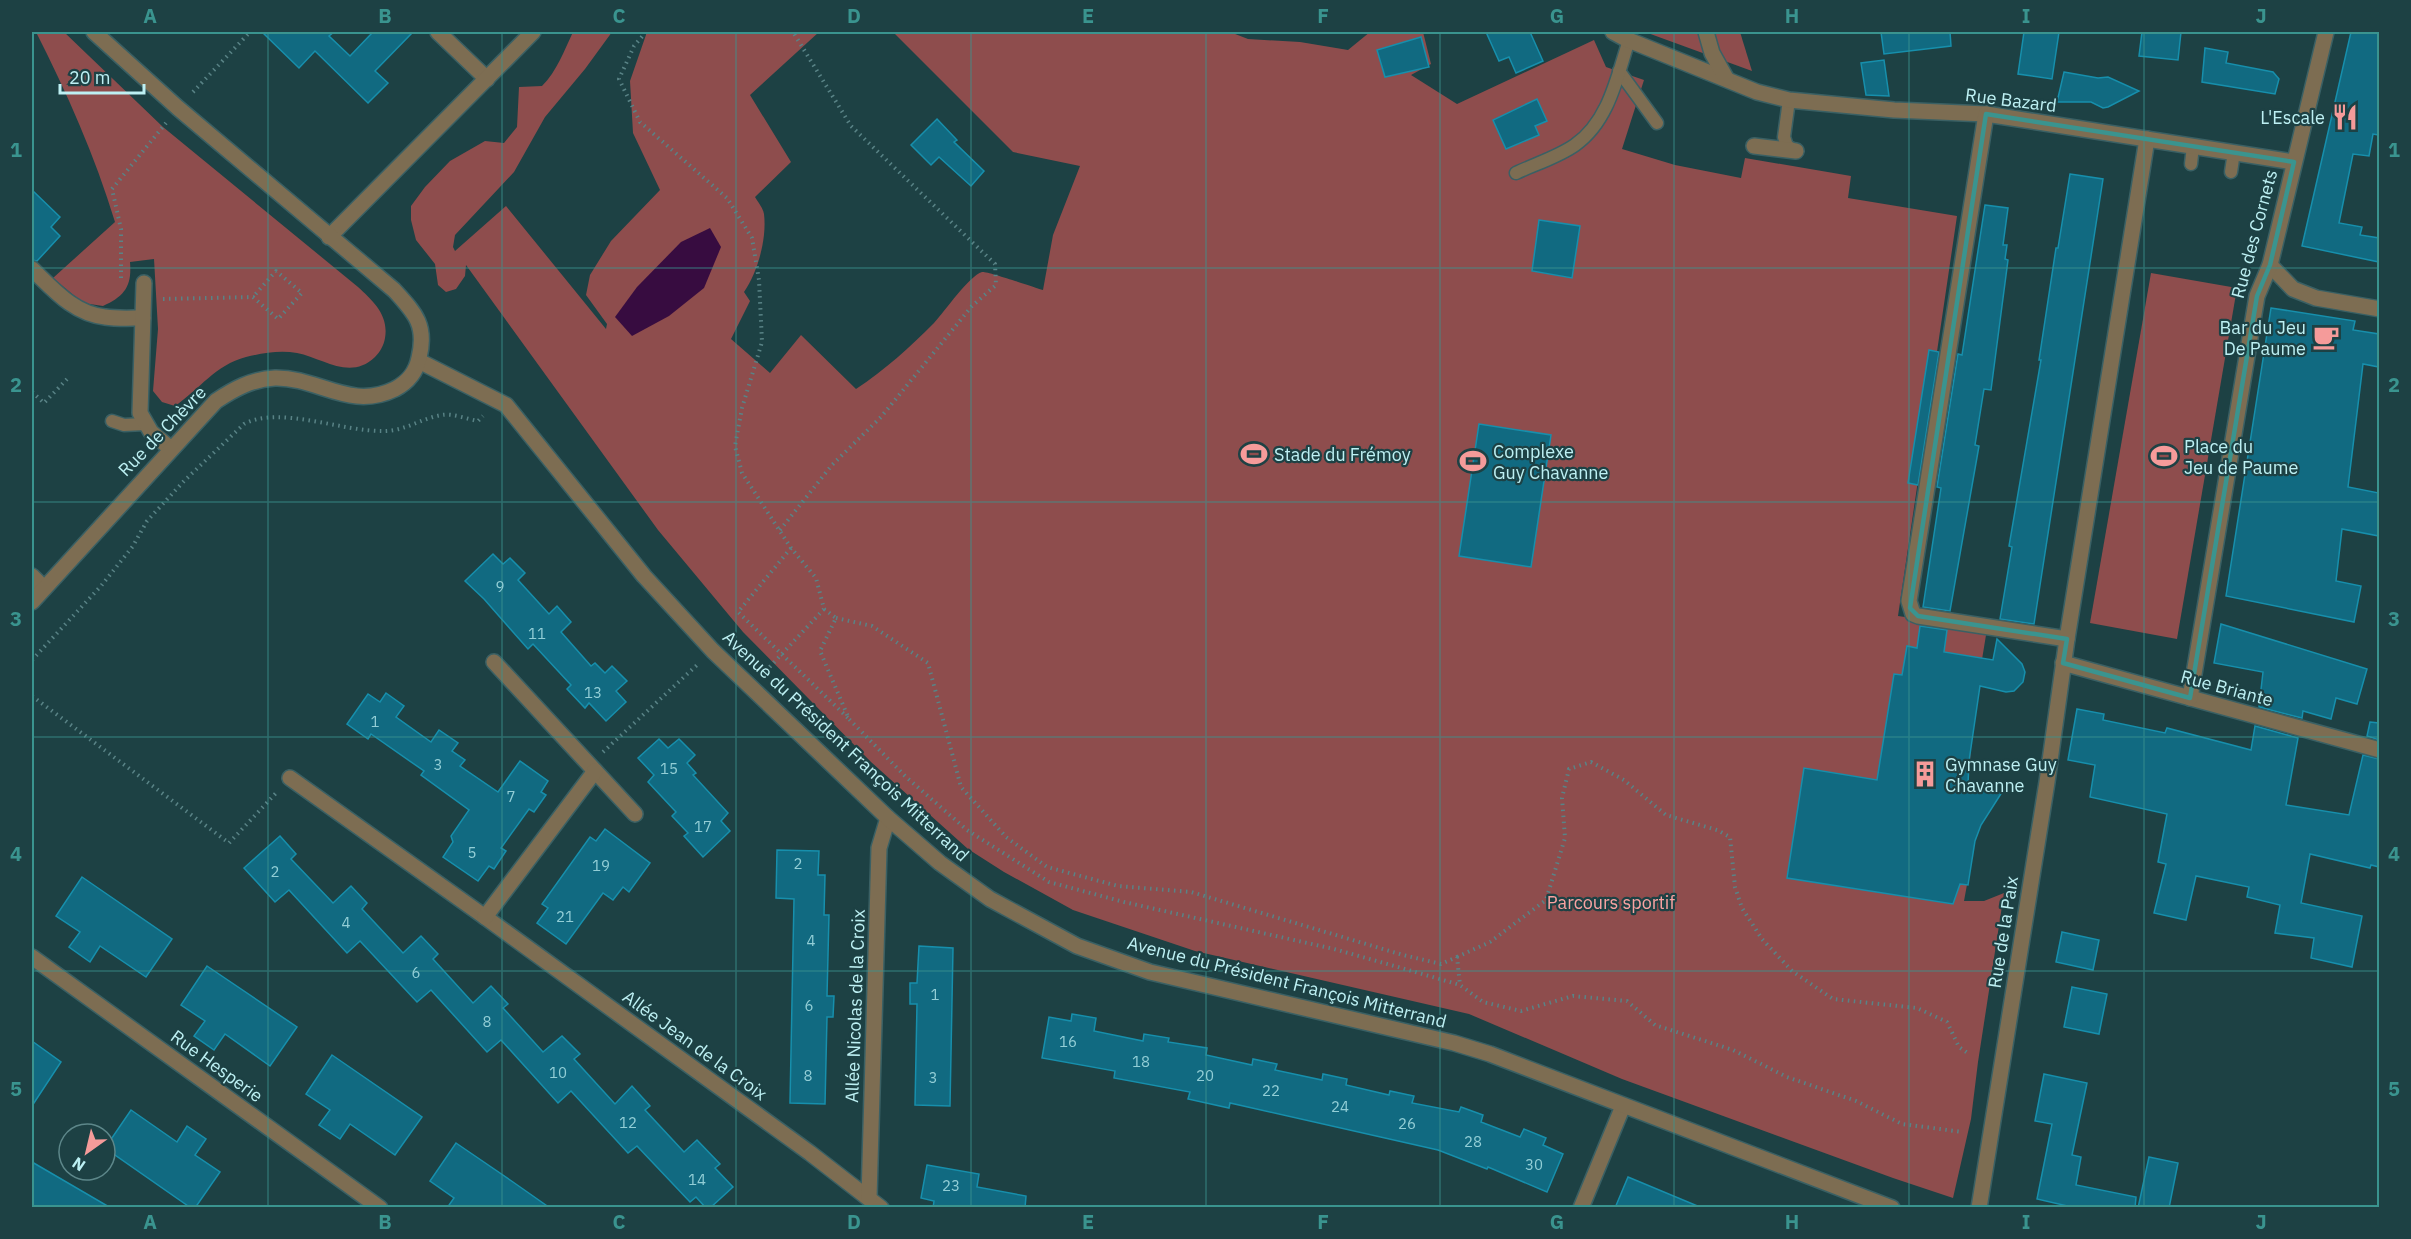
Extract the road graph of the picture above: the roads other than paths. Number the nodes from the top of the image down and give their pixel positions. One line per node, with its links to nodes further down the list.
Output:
1 (94, 32): 23 (street)
2 (438, 32): 10 (street)
3 (533, 32): 10 (street)
4 (1613, 32): 7 (street, Rue Bazard)
5 (1706, 32): 9 (street)
6 (2326, 32): 19 (street, Rue des Cornets)
7 (1629, 40): 8 (lane); 9 (street, Rue Bazard)
8 (1619, 71): 13 (lane); 22 (lane)
9 (1726, 78): 11 (street, Rue Bazard)
10 (487, 79): 23 (street)
11 (1789, 100): 12 (street, Rue Bazard); 17 (lane)
12 (1986, 114): 14 (street, Rue Bazard); 36 (street)
13 (1657, 123)
14 (2147, 139): 16 (street, Rue Bazard); 36 (street)
15 (1754, 146): 17 (street)
16 (2193, 146): 18 (street, Rue Bazard); 20 (lane)
17 (1796, 151)
18 (2234, 152): 19 (street, Rue Bazard); 21 (lane)
19 (2294, 162): 24 (street, Rue des Cornets)
20 (2191, 164)
21 (2231, 172)
22 (1516, 173)
23 (329, 237): 29 (street)
24 (2270, 265): 27 (street); 39 (street, Rue des Cornets)
25 (32, 269): 28 (street)
26 (144, 283): 28 (street)
27 (2379, 309)
28 (143, 318): 31 (street)
29 (419, 361): 32 (street, Rue de Chèvre); 44 (street, Avenue du Président François Mitterrand)
30 (112, 421): 31 (lane)
31 (145, 424): 32 (street)
32 (171, 449): 34 (street, Rue de Chèvre)
33 (32, 576): 34 (street)
34 (45, 588): 35 (street, Rue de Chèvre)
35 (32, 602)
36 (2067, 639): 38 (street)
37 (494, 662): 41 (street)
38 (2063, 663): 39 (street, Rue Briante); 52 (street, Rue de la Paix)
39 (2190, 698): 40 (street, Rue Briante)
40 (2379, 750)
41 (592, 768): 43 (street); 45 (street)
42 (290, 778): 45 (street, Allée Jean de la Croix)
43 (635, 814)
44 (888, 818): 47 (street, Avenue du Président François Mitterrand); 48 (street, Allée Nicolas de la Croix)
45 (485, 917): 48 (street, Allée Jean de la Croix)
46 (32, 957): 49 (street, Rue Hesperie)
47 (1623, 1106): 50 (street); 51 (street, Avenue du Président François Mitterrand)
48 (875, 1203)
49 (380, 1208)
50 (1581, 1208)
51 (1892, 1208)
52 (1979, 1208)

